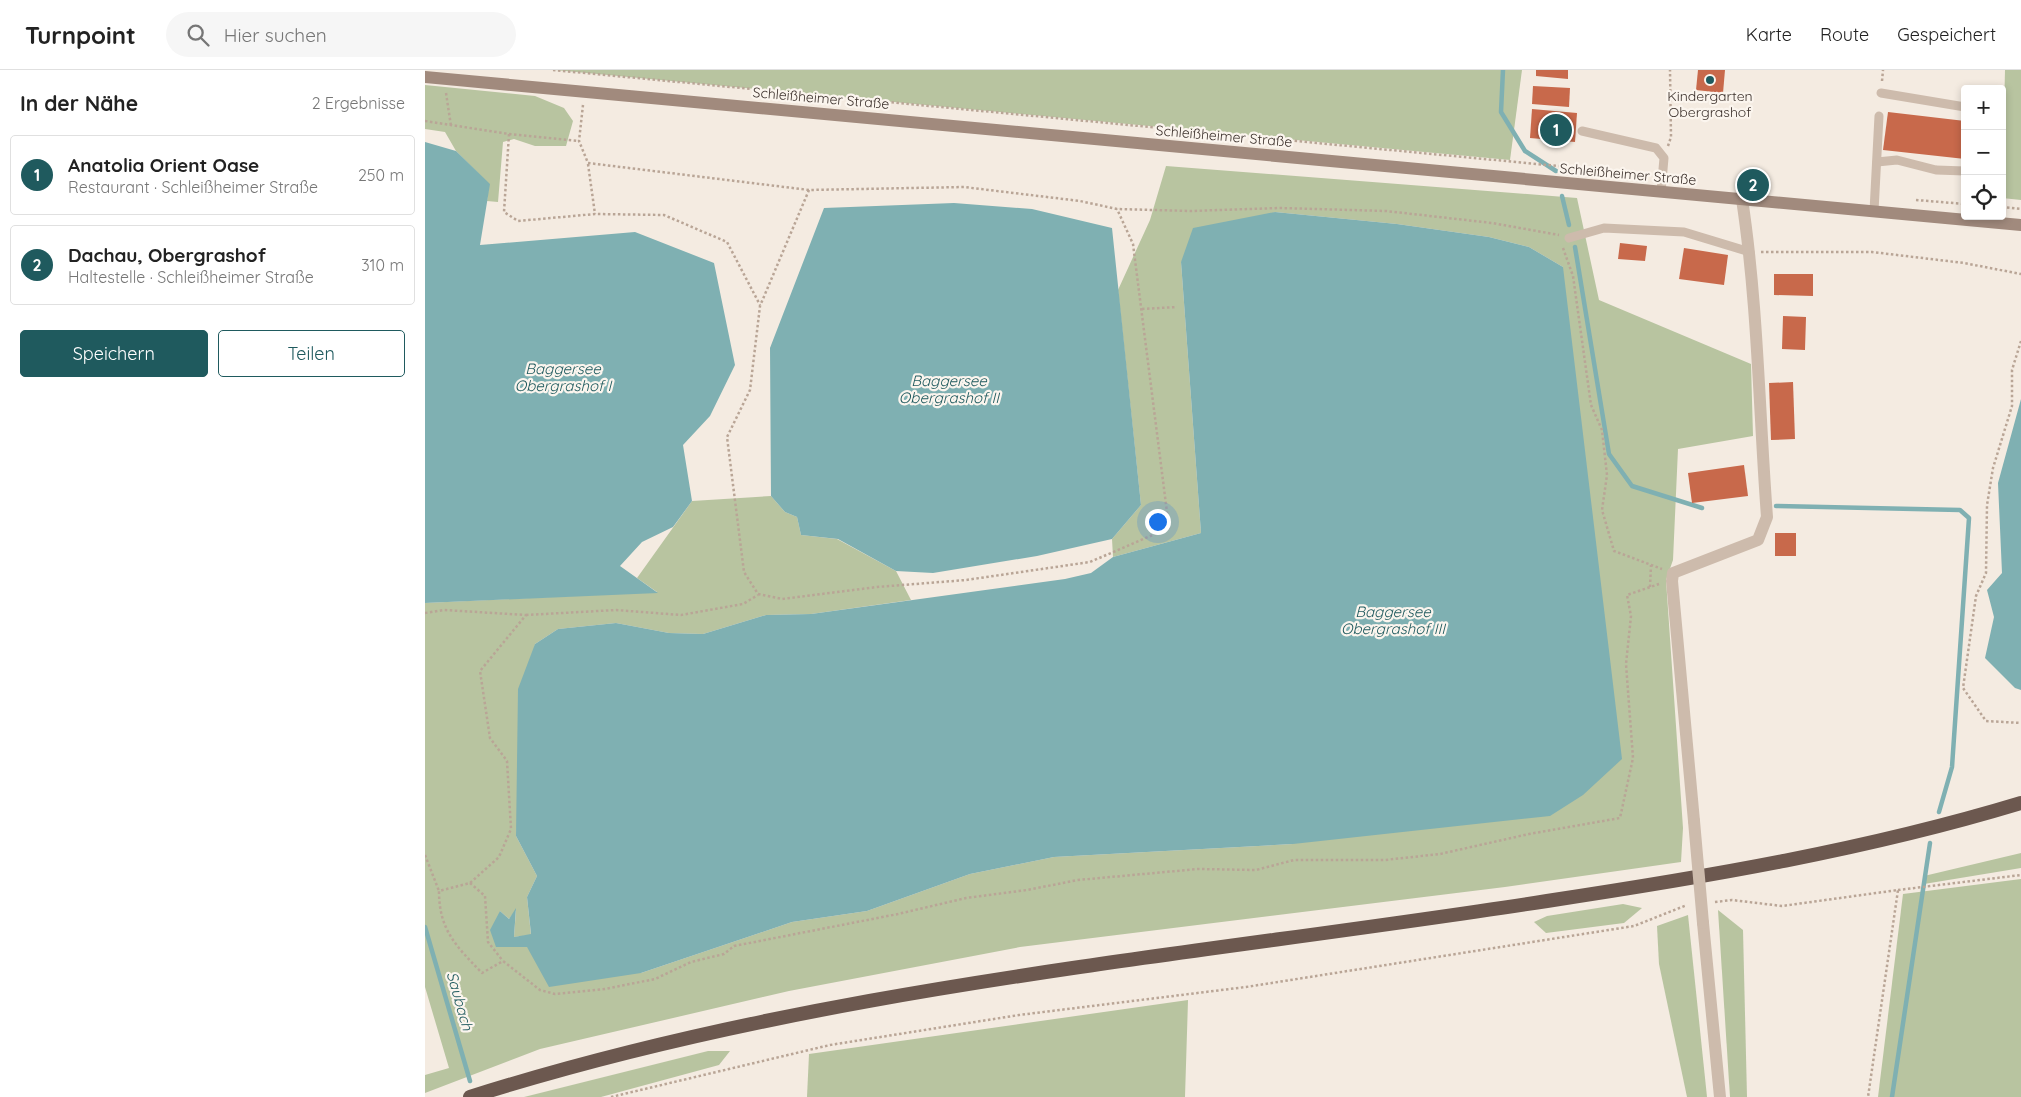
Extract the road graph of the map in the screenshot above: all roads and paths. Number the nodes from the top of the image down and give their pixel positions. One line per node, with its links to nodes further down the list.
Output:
1 (553, 70): 18 (path)
2 (1670, 70): 14 (path)
3 (425, 77): 4 (main road, Schleißheimer Straße)
4 (444, 79): 5 (main road, Schleißheimer Straße); 10 (path)
5 (583, 91): 13 (path); 20 (main road, Schleißheimer Straße)
6 (1881, 93): 7 (lane)
7 (1961, 106)
8 (1879, 116): 15 (lane)
9 (425, 122): 10 (path)
10 (451, 126): 12 (path)
11 (1582, 131): 14 (lane)
12 (509, 134): 13 (path); 28 (path)
13 (579, 141): 16 (path)
14 (1664, 158): 18 (lane)
15 (1877, 162): 17 (lane); 27 (lane)
16 (588, 163): 19 (path); 28 (path)
17 (1961, 171)
18 (1663, 177): 20 (lane)
19 (809, 190): 25 (path); 36 (path)
20 (1661, 192): 21 (main road, Schleißheimer Straße)
21 (1741, 200): 27 (main road, Schleißheimer Straße); 34 (street)
22 (1911, 200): 23 (path)
23 (1961, 204)
24 (2006, 207): 26 (path)
25 (1117, 209): 30 (path); 38 (path)
26 (2021, 209)
27 (1874, 211): 29 (main road, Schleißheimer Straße)
28 (595, 214): 36 (path)
29 (2021, 225)
30 (1552, 233): 31 (path); 32 (path)
31 (1569, 238): 34 (lane)
32 (1557, 240)
33 (1561, 247): 40 (path)
34 (1749, 252): 35 (path); 41 (street)
35 (2021, 274)
36 (760, 306): 43 (path)
37 (1177, 307): 38 (path)
38 (1142, 309): 43 (path)
39 (2021, 340): 46 (path)
40 (1651, 565): 41 (path); 42 (path)
41 (1672, 577): 42 (path); 58 (street, bridge)
42 (1651, 587): 55 (path)
43 (758, 594): 45 (path)
44 (425, 613): 45 (path)
45 (526, 615): 50 (path)
46 (2021, 723)
47 (2021, 803): 56 (highway)
48 (425, 855): 51 (path)
49 (2021, 874): 52 (path)
50 (470, 883): 51 (path); 55 (path)
51 (439, 890): 55 (path)
52 (1898, 890): 53 (path); 59 (path)
53 (1706, 903)
54 (1689, 904): 57 (path)
55 (503, 961)
56 (470, 1097)
57 (611, 1097)
58 (1720, 1097)
59 (1868, 1097)

